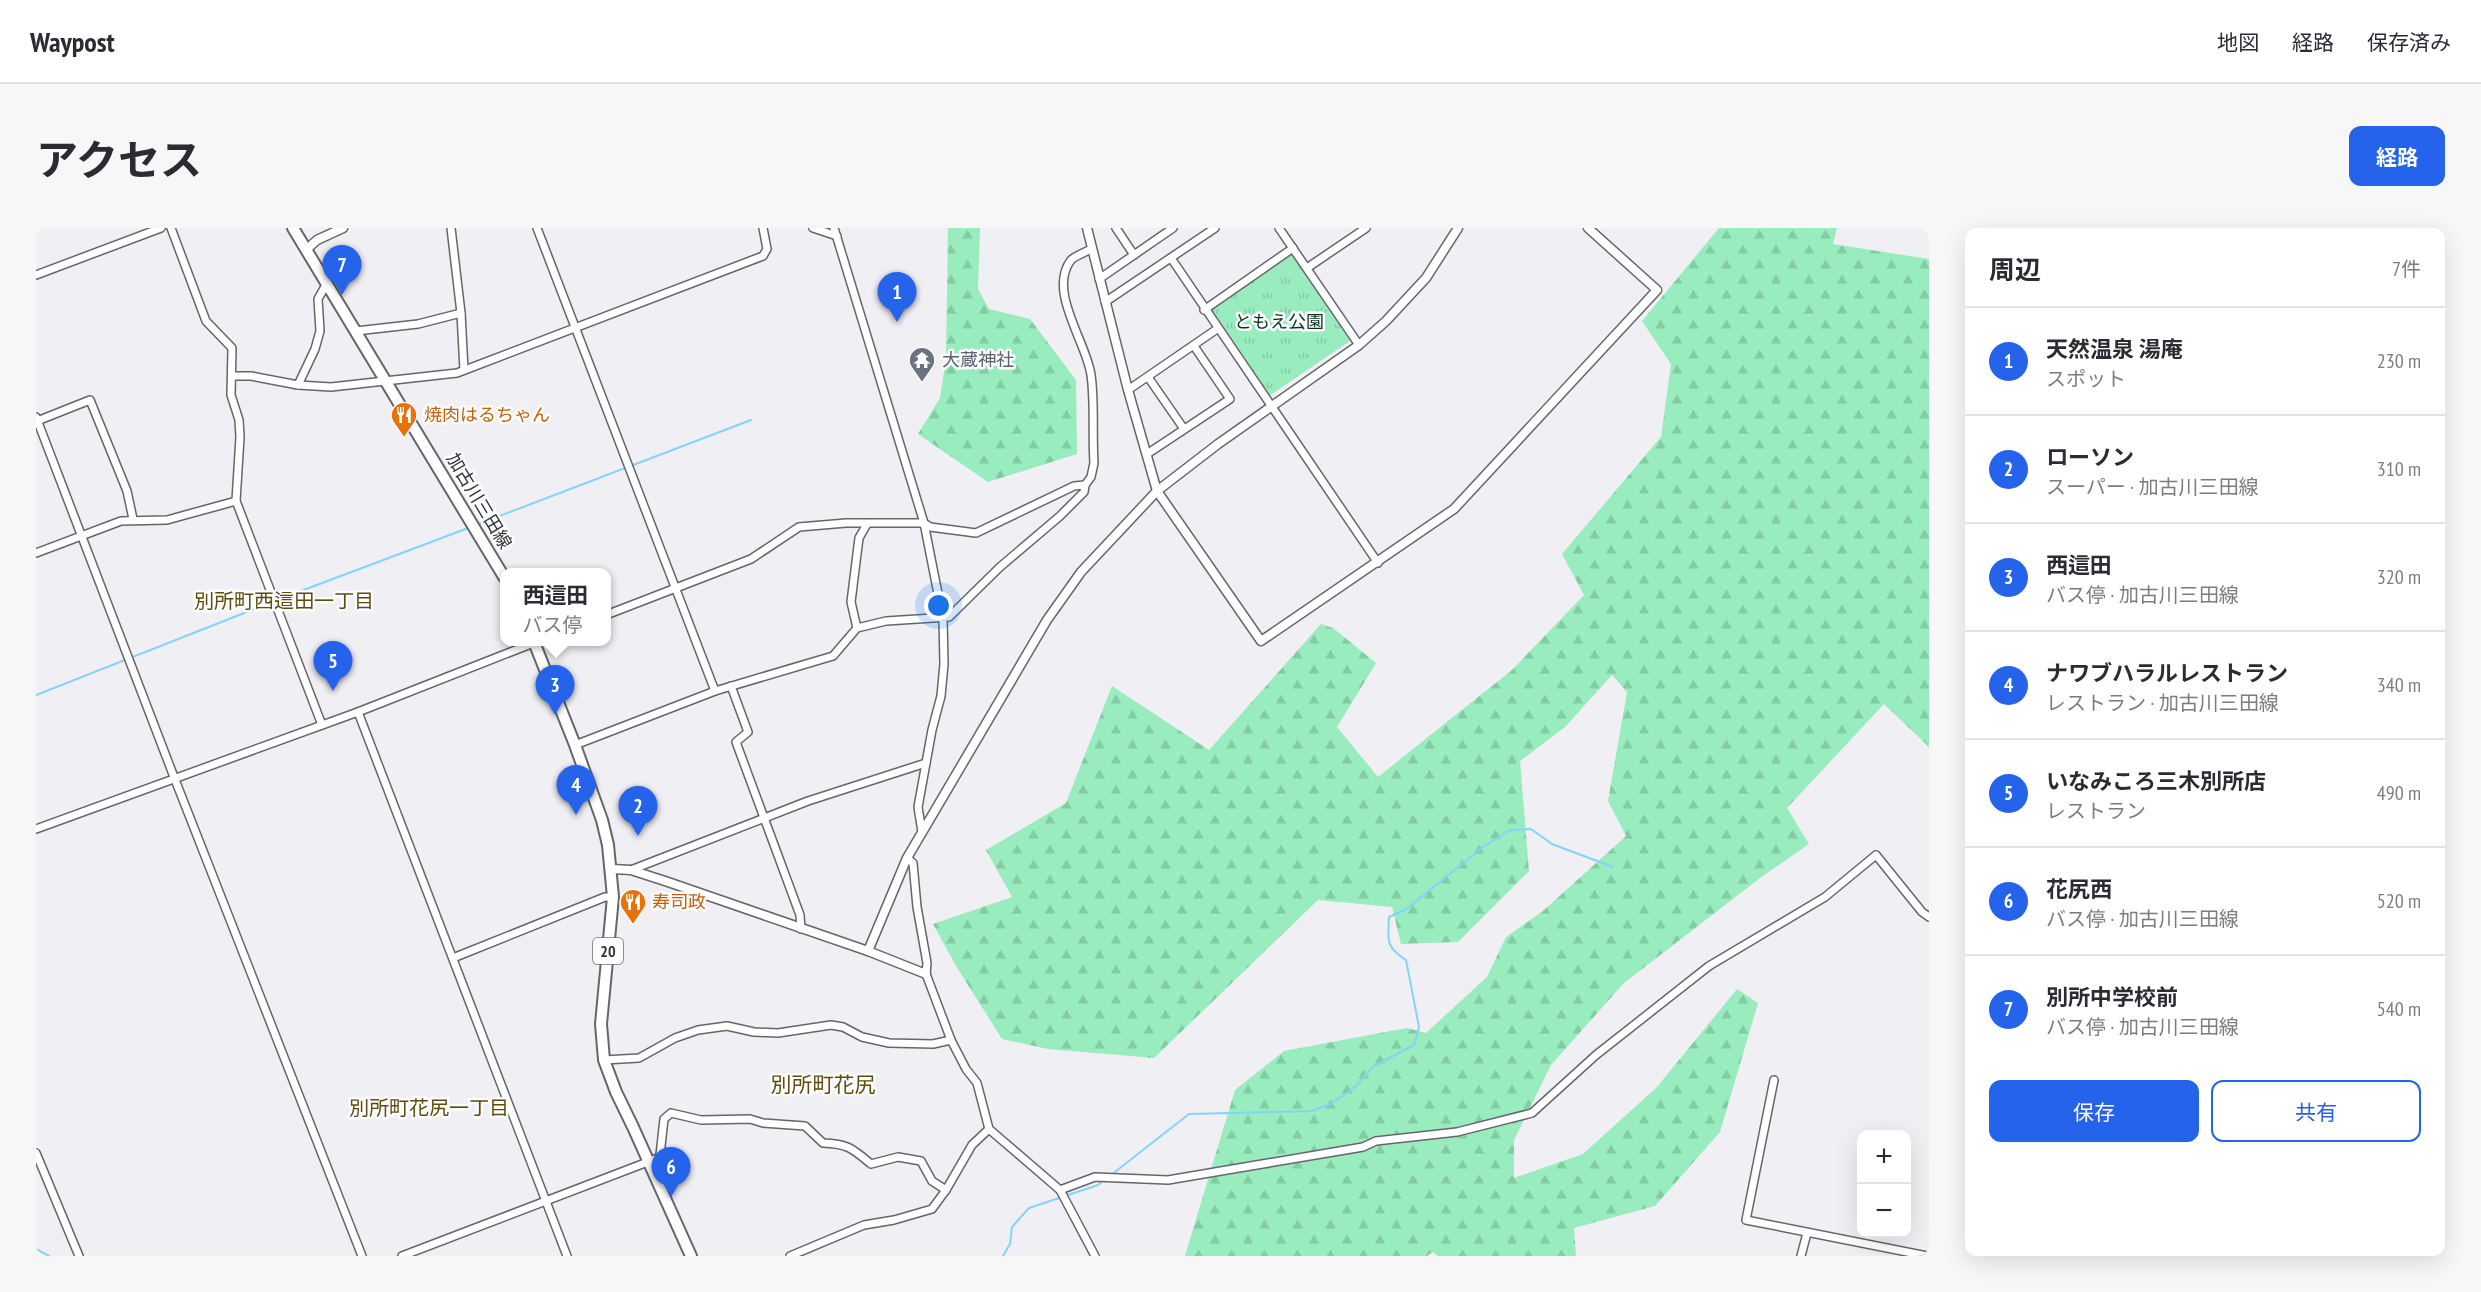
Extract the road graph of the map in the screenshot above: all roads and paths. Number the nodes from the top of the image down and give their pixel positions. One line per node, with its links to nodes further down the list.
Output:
1 (161, 228): 25 (street)
2 (171, 228): 37 (street)
3 (293, 228): 20 (main road, 加古川三田線)
4 (343, 228): 20 (street)
5 (450, 228): 30 (street)
6 (537, 228): 31 (street)
7 (763, 228): 31 (street)
8 (813, 228): 18 (street)
9 (834, 228): 18 (street)
10 (1087, 228): 21 (street)
11 (1116, 228): 22 (street)
12 (1173, 228): 22 (street)
13 (1215, 228): 23 (street)
14 (1279, 228): 19 (street)
15 (1366, 228): 24 (street)
16 (1458, 228): 34 (street)
17 (1588, 228): 54 (street)
18 (837, 236): 50 (street)
19 (1293, 248): 24 (street); 29 (street)
20 (307, 249): 27 (main road, 加古川三田線)
21 (1091, 249): 26 (street); 46 (street)
22 (1134, 255): 26 (street)
23 (1171, 258): 28 (street); 29 (street)
24 (1307, 268): 34 (street)
25 (36, 275)
26 (1099, 279): 28 (street)
27 (327, 283): 33 (main road, 加古川三田線); 40 (street)
28 (1105, 302): 41 (street)
29 (1204, 310): 32 (street)
30 (460, 313): 33 (street); 36 (street)
31 (575, 327): 36 (street); 56 (street)
32 (1217, 329): 35 (street); 42 (street)
33 (356, 331): 39 (main road, 加古川三田線)
34 (1359, 345): 42 (street)
35 (1194, 346): 38 (street); 44 (street)
36 (464, 370): 39 (street)
37 (232, 376): 40 (street); 48 (street)
38 (1148, 377): 41 (street); 44 (street)
39 (386, 380): 40 (street); 55 (main road, 加古川三田線)
40 (298, 385)
41 (1128, 390): 45 (street)
42 (1272, 408): 47 (street); 54 (street)
43 (37, 419): 49 (street); 52 (street)
44 (1184, 429): 45 (street)
45 (1147, 454): 47 (street)
46 (1085, 485): 50 (street); 58 (street)
47 (1157, 490): 54 (street); 71 (street)
48 (236, 501): 49 (street); 65 (street)
49 (133, 519): 52 (street)
50 (924, 523): 51 (street); 58 (street)
51 (867, 524): 56 (street); 59 (street)
52 (82, 536): 53 (street); 68 (street)
53 (36, 553)
54 (1378, 563)
55 (500, 570)
56 (676, 589): 57 (street); 63 (street)
57 (611, 613)
58 (943, 619): 59 (street); 67 (street)
59 (857, 628): 62 (street)
60 (525, 646): 64 (street)
61 (537, 646): 66 (main road, 20)
62 (731, 686): 63 (street); 69 (street)
63 (715, 691): 66 (street)
64 (358, 712): 65 (street); 79 (street)
65 (322, 725): 68 (street)
66 (575, 745): 73 (main road, 20)
67 (926, 763): 69 (street); 71 (street)
68 (174, 777): 70 (street); 92 (street)
69 (764, 818): 74 (street); 77 (street)
70 (36, 830)
71 (922, 832): 72 (street)
72 (908, 858): 78 (street); 80 (street)
73 (612, 869): 74 (street); 75 (main road, 20)
74 (632, 870): 77 (street)
75 (613, 897): 79 (street); 82 (main road, 20)
76 (1929, 917): 88 (street)
77 (801, 928): 78 (street)
78 (868, 951): 80 (street)
79 (453, 958): 89 (street)
80 (926, 974): 81 (street)
81 (951, 1040): 82 (street); 84 (street)
82 (604, 1060): 86 (main road, 20)
83 (1774, 1080): 90 (street)
84 (989, 1129): 87 (street); 88 (street)
85 (36, 1153): 91 (street)
86 (649, 1161): 87 (street); 89 (street); 95 (main road, 20)
87 (946, 1190): 96 (street)
88 (1060, 1190): 97 (street)
89 (545, 1201): 93 (street); 94 (street)
90 (1807, 1233): 98 (street); 99 (street)
91 (79, 1256)
92 (362, 1256)
93 (402, 1256)
94 (567, 1256)
95 (691, 1256)
96 (789, 1256)
97 (1095, 1256)
98 (1801, 1256)
99 (1927, 1256)

